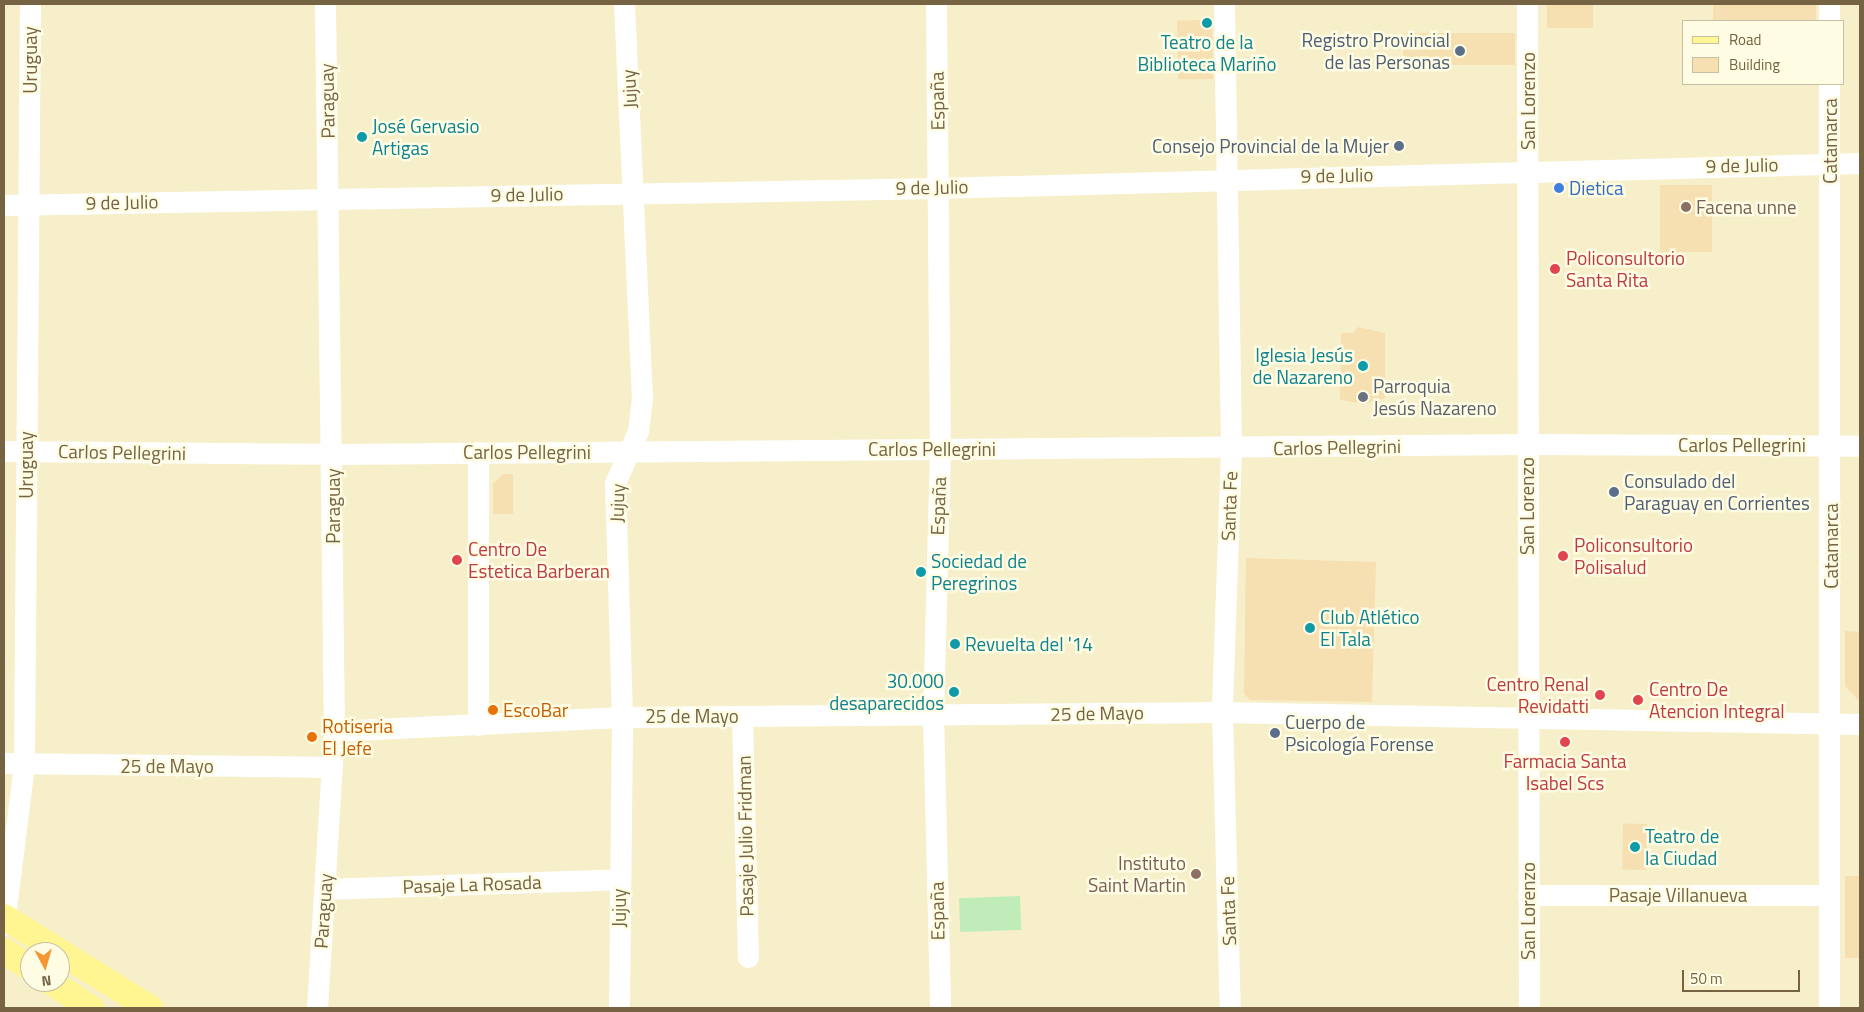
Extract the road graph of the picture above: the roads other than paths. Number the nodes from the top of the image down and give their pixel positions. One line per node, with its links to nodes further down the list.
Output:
1 (30, 4): 18 (street, Uruguay)
2 (326, 4): 16 (street, Paraguay)
3 (624, 4): 15 (street, Jujuy)
4 (936, 4): 14 (street, España)
5 (1224, 4): 13 (street, Santa Fe)
6 (1527, 4): 12 (street, San Lorenzo)
7 (1829, 4): 8 (street)
8 (1829, 20)
9 (1829, 85): 10 (street, Catamarca)
10 (1830, 163): 11 (street, 9 de Julio); 12 (street, 9 de Julio); 20 (street, Catamarca)
11 (1860, 163)
12 (1528, 170): 13 (street, 9 de Julio); 19 (street, San Lorenzo)
13 (1228, 177): 14 (street, 9 de Julio); 23 (street, Santa Fe)
14 (938, 188): 15 (street, 9 de Julio); 22 (street, España)
15 (634, 192): 16 (street, 9 de Julio); 26 (street, Jujuy)
16 (328, 197): 18 (street, 9 de Julio); 28 (street, Paraguay)
17 (4, 204): 18 (street, 9 de Julio)
18 (28, 204): 25 (street, Uruguay)
19 (1527, 444): 20 (street, Carlos Pellegrini); 23 (street, Carlos Pellegrini); 33 (street, San Lorenzo)
20 (1831, 445): 21 (street, Carlos Pellegrini); 35 (street, Catamarca)
21 (1860, 446)
22 (940, 449): 23 (street, Carlos Pellegrini); 26 (street, Carlos Pellegrini); 30 (street, España)
23 (1231, 449): 29 (street, Santa Fe)
24 (4, 451): 25 (street, Carlos Pellegrini)
25 (26, 451): 28 (street, Carlos Pellegrini); 38 (street, Uruguay)
26 (630, 451): 27 (street, Carlos Pellegrini); 32 (street, Jujuy)
27 (478, 452): 28 (street, Carlos Pellegrini); 34 (street)
28 (332, 454): 37 (street, Paraguay)
29 (1222, 712): 30 (street, 25 de Mayo); 33 (street, 25 de Mayo); 56 (street, Santa Fe)
30 (933, 714): 31 (street, 25 de Mayo); 55 (street, España)
31 (742, 716): 32 (street, 25 de Mayo); 47 (street, Pasaje Julio Fridman)
32 (622, 717): 34 (street, 25 de Mayo); 40 (street, Jujuy)
33 (1528, 718): 35 (street, 25 de Mayo); 42 (street, San Lorenzo)
34 (478, 724): 37 (street, 25 de Mayo)
35 (1830, 724): 36 (street, 25 de Mayo); 43 (street, Catamarca)
36 (1860, 724)
37 (334, 731): 39 (street, Paraguay)
38 (14, 764): 39 (street, 25 de Mayo); 44 (street, Uruguay)
39 (331, 767): 41 (street, Paraguay)
40 (619, 879): 41 (street, Pasaje La Rosada); 54 (street, Jujuy)
41 (324, 889): 53 (street, Paraguay)
42 (1528, 894): 43 (street, Pasaje Villanueva); 57 (street, San Lorenzo)
43 (1829, 895): 58 (street, Catamarca)
44 (4, 920): 45 (main road)
45 (42, 942)
46 (4, 951): 49 (main road)
47 (748, 957)
48 (70, 958): 52 (main road)
49 (20, 961)
50 (66, 992): 51 (main road)
51 (91, 1008)
52 (150, 1008)
53 (317, 1008)
54 (619, 1008)
55 (940, 1008)
56 (1230, 1008)
57 (1529, 1008)
58 (1829, 1008)

